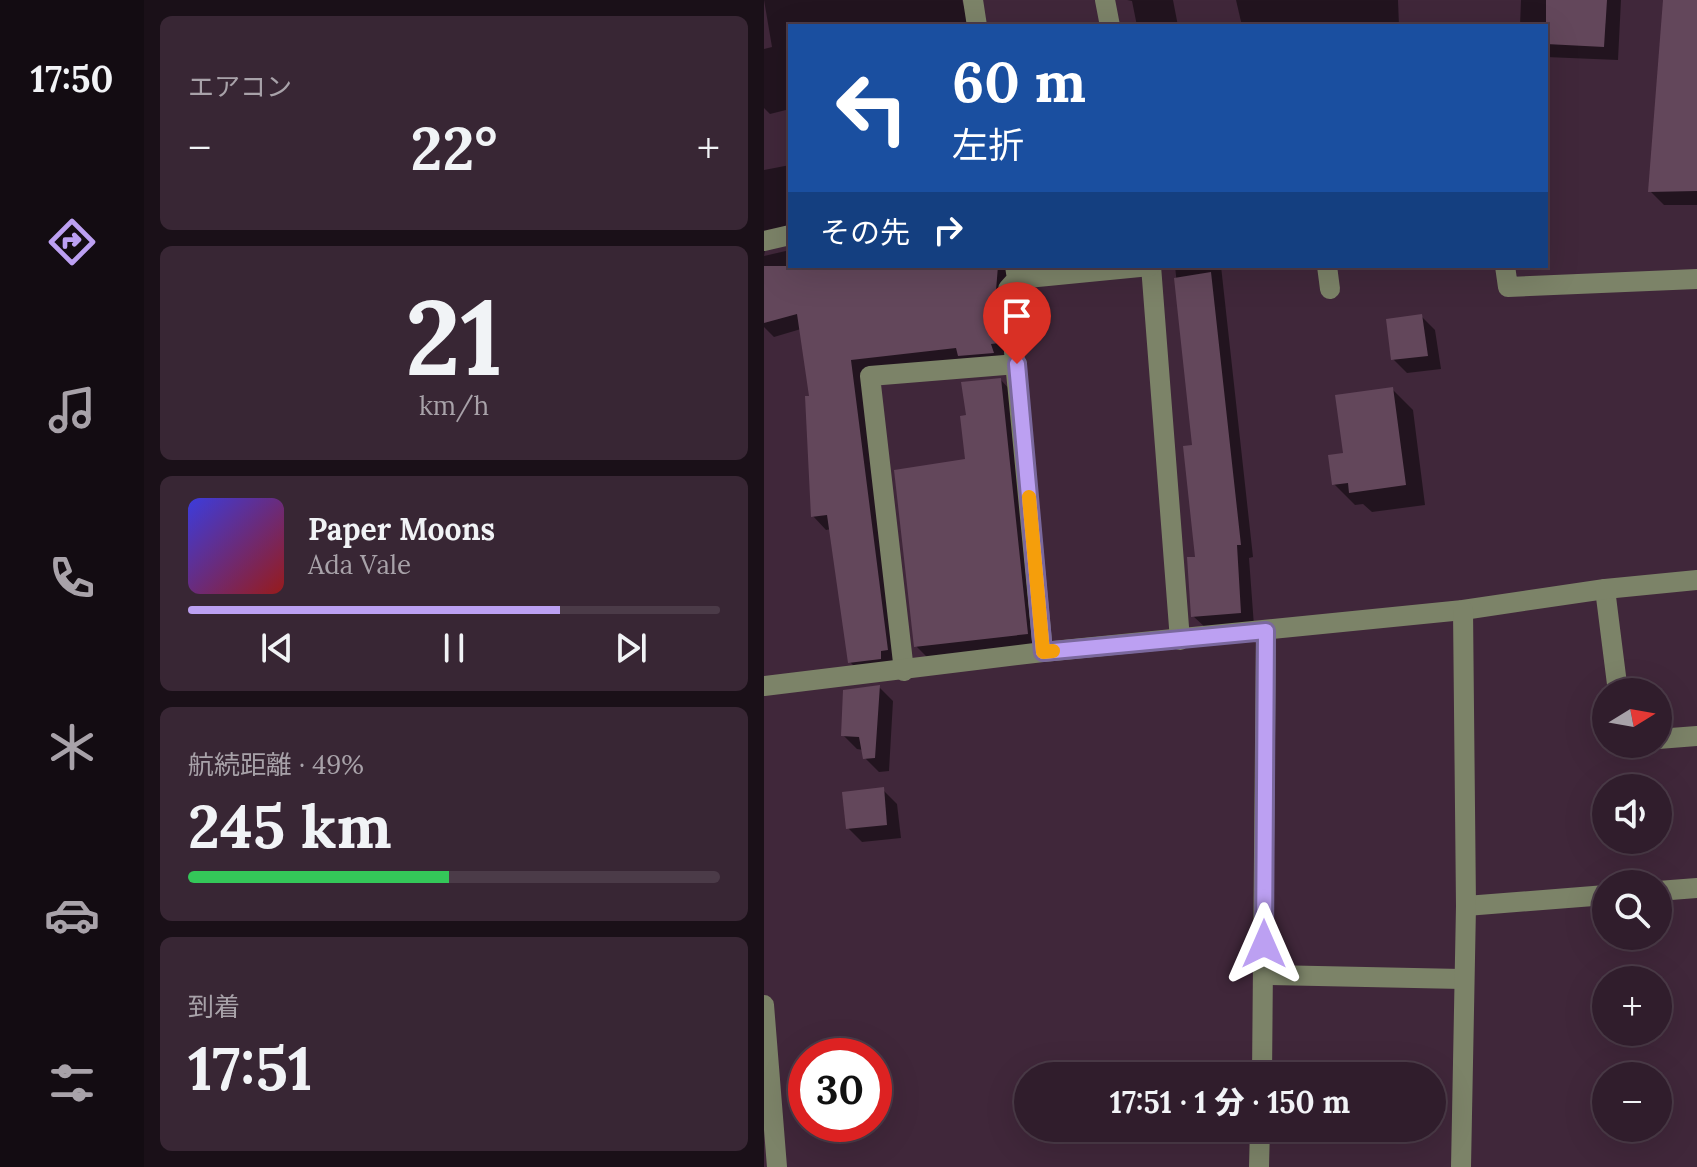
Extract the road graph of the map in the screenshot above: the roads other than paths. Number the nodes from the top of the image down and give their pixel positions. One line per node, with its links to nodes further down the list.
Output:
1 (973, 0): 3 (street)
2 (1105, 0): 4 (street)
3 (977, 24)
4 (1110, 24)
5 (788, 235): 6 (street)
6 (764, 241)
7 (1112, 268): 11 (street)
8 (1151, 268): 19 (street)
9 (1327, 268): 13 (street)
10 (1505, 268): 12 (street)
11 (1016, 273): 14 (street)
12 (1697, 279)
13 (1330, 289)
14 (1017, 364): 20 (street); 21 (street)
15 (1697, 580): 16 (street)
16 (1605, 589): 17 (street); 22 (street)
17 (1463, 610): 18 (street); 29 (street)
18 (1266, 631): 19 (street); 30 (street)
19 (1180, 640): 20 (street)
20 (1043, 652): 21 (street)
21 (904, 671): 23 (street)
22 (1616, 678)
23 (764, 686)
24 (1697, 736): 25 (street)
25 (1672, 738)
26 (1697, 888): 27 (street)
27 (1672, 890)
28 (1592, 896): 29 (street)
29 (1466, 906): 31 (street)
30 (1264, 975): 31 (street); 34 (street)
31 (1462, 979): 38 (street)
32 (764, 1005): 33 (street)
33 (764, 1015): 36 (street)
34 (1262, 1062)
35 (1260, 1142): 37 (street)
36 (777, 1167)
37 (1259, 1167)
38 (1461, 1167)

